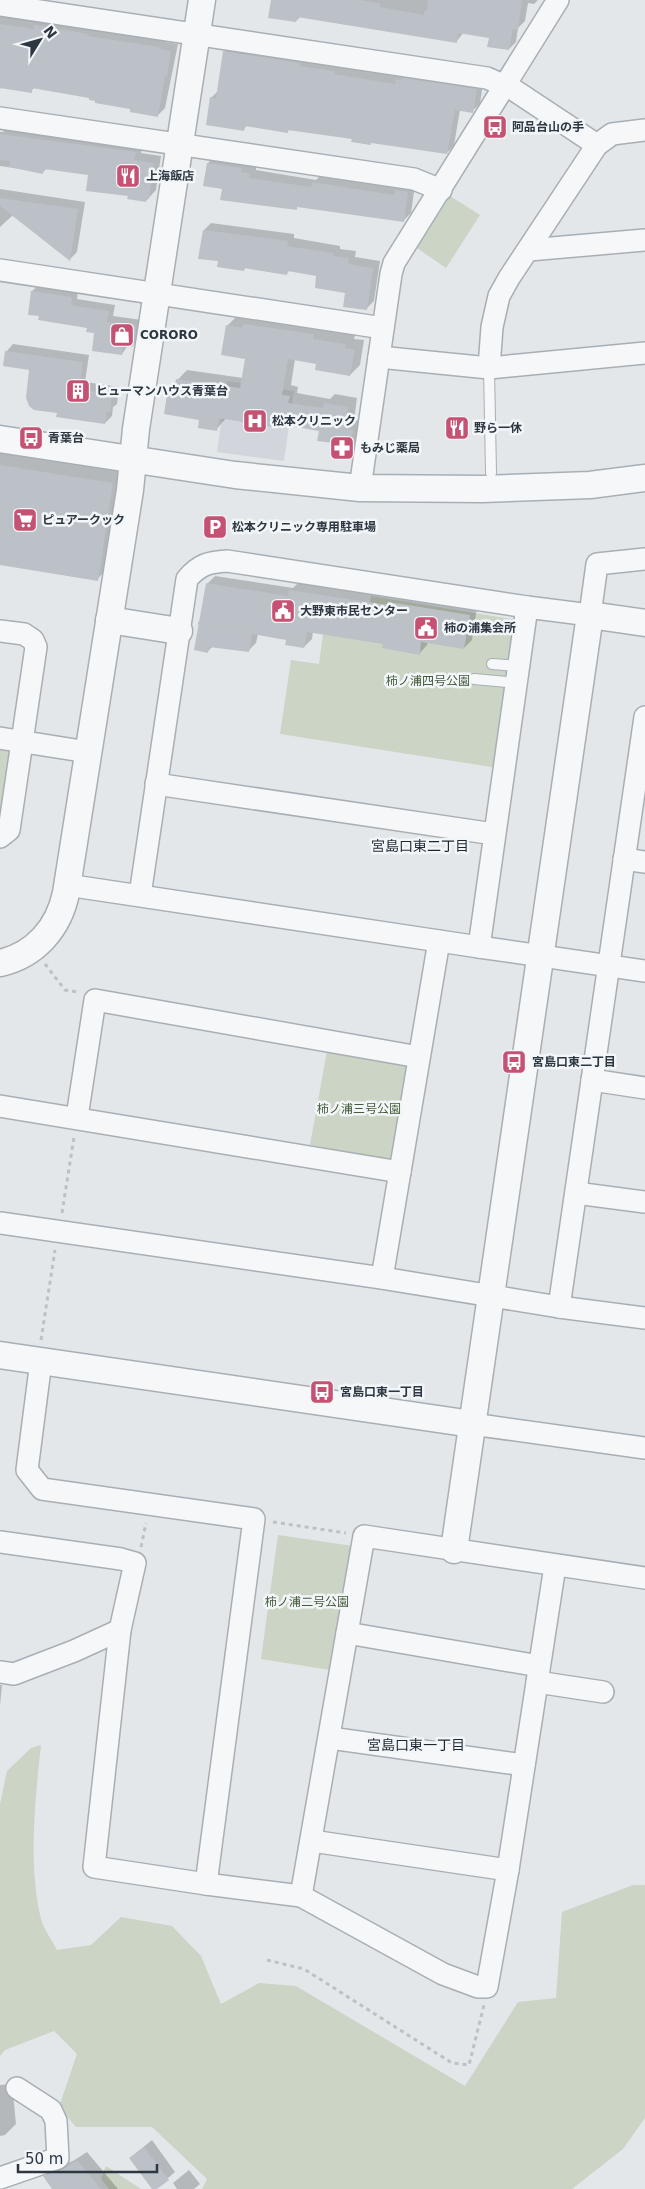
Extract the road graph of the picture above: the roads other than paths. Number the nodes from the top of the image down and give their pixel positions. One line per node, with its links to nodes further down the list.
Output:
1 (202, 0): 4 (street)
2 (558, 0): 5 (street)
3 (0, 5): 4 (street)
4 (196, 34): 5 (street); 8 (street)
5 (506, 85): 9 (street); 10 (street)
6 (0, 118): 8 (street)
7 (645, 130): 9 (street)
8 (179, 144): 10 (street); 14 (street)
9 (598, 146): 12 (street)
10 (441, 190): 15 (street)
11 (645, 240): 12 (street)
12 (528, 250): 18 (street)
13 (0, 270): 14 (street)
14 (156, 294): 15 (street); 20 (street)
15 (383, 328): 17 (street)
16 (645, 353): 18 (street)
17 (379, 357): 18 (street); 23 (street)
18 (489, 368): 21 (lane)
19 (0, 439): 20 (street)
20 (133, 459): 23 (street); 27 (street)
21 (491, 473)
22 (645, 478): 23 (street)
23 (360, 488)
24 (645, 559): 26 (street)
25 (526, 607): 26 (street); 30 (street); 32 (street)
26 (590, 615): 28 (street); 47 (street)
27 (109, 620): 30 (street); 38 (street)
28 (645, 623)
29 (0, 630): 36 (street)
30 (179, 631): 39 (street)
31 (492, 664): 32 (lane)
32 (517, 673): 33 (lane); 40 (street)
33 (474, 679)
34 (645, 717): 37 (street)
35 (0, 738): 36 (street)
36 (21, 741): 38 (street); 41 (street)
37 (643, 747): 42 (street)
38 (88, 752): 43 (street)
39 (156, 784): 40 (street); 44 (street)
40 (494, 834): 46 (street)
41 (0, 837)
42 (635, 860): 49 (street)
43 (67, 885): 44 (street); 48 (street)
44 (140, 895): 45 (street)
45 (439, 941): 46 (street); 51 (street)
46 (480, 947): 47 (street)
47 (540, 957): 49 (street); 61 (street)
48 (0, 963)
49 (609, 966): 50 (street); 52 (street)
50 (645, 971)
51 (419, 1057): 55 (street); 56 (street)
52 (592, 1080): 53 (street); 57 (street)
53 (645, 1088)
54 (0, 1106): 55 (street)
55 (77, 1117): 56 (street)
56 (400, 1172): 60 (street)
57 (576, 1193): 58 (street); 62 (street)
58 (645, 1202)
59 (0, 1223): 60 (street)
60 (382, 1278): 61 (street)
61 (491, 1296): 62 (street); 66 (street)
62 (559, 1307): 63 (street)
63 (645, 1318)
64 (41, 1353): 65 (street); 66 (street); 81 (street)
65 (0, 1355)
66 (472, 1424): 67 (street); 69 (street)
67 (645, 1448)
68 (0, 1542): 72 (street)
69 (454, 1550): 70 (street); 73 (street)
70 (555, 1566): 71 (street); 75 (street)
71 (645, 1578)
72 (120, 1630): 74 (street); 81 (street)
73 (347, 1633): 75 (street); 77 (street)
74 (0, 1672)
75 (538, 1674): 76 (street); 78 (street)
76 (603, 1692)
77 (330, 1738): 78 (street); 79 (street)
78 (524, 1765): 80 (street)
79 (312, 1841): 80 (street); 82 (street)
80 (508, 1870): 82 (street)
81 (206, 1884): 82 (street)
82 (301, 1896)
83 (17, 2088): 84 (street)
84 (0, 2178)

